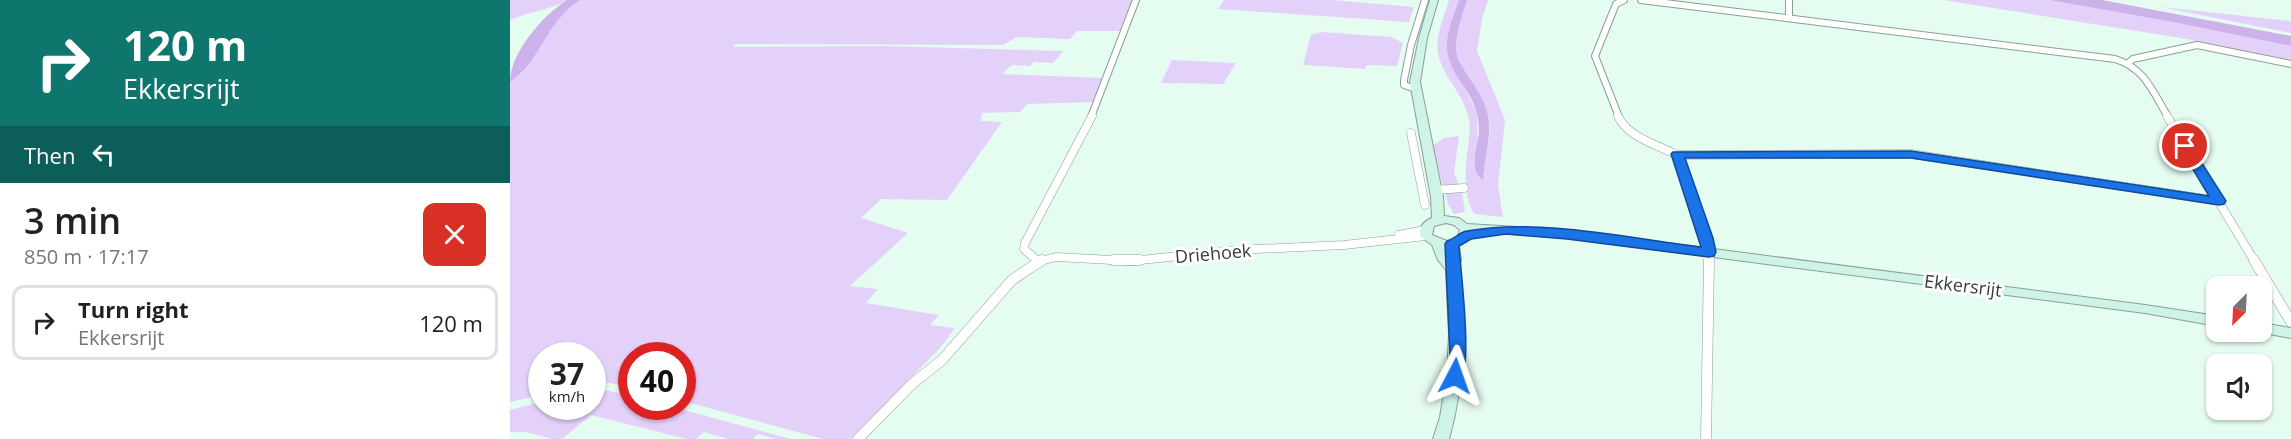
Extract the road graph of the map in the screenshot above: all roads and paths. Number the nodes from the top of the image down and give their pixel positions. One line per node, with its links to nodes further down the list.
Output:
1 (1136, 0): 26 (street)
2 (1425, 0): 10 (street)
3 (1434, 0): 10 (main road)
4 (1624, 0): 12 (street)
5 (1641, 0): 7 (street)
6 (1789, 0): 7 (street)
7 (1789, 18): 8 (street)
8 (2128, 63): 9 (street); 17 (street)
9 (2291, 64)
10 (1416, 89): 13 (main road)
11 (1411, 133): 14 (street)
12 (1677, 154): 17 (street); 25 (street)
13 (1433, 174): 14 (street); 16 (main road)
14 (1421, 175): 18 (street)
15 (1464, 188): 16 (street)
16 (1437, 194): 19 (main road); 20 (main road)
17 (2219, 201): 29 (street)
18 (1425, 206)
19 (1438, 220): 20 (main road); 22 (main road)
20 (1451, 220): 21 (main road)
21 (1466, 231): 24 (main road); 25 (main road, Ekkersrijt)
22 (1425, 233): 23 (main road); 26 (street, Driehoek)
23 (1438, 243): 24 (main road); 27 (main road)
24 (1452, 244): 27 (main road)
25 (1709, 252): 28 (main road, Ekkersrijt); 34 (street)
26 (1038, 261): 32 (street, Driehoek)
27 (1452, 269): 33 (main road)
28 (2206, 319)
29 (2291, 322)
30 (2272, 330): 31 (main road)
31 (2291, 333)
32 (858, 439)
33 (1441, 439)
34 (1707, 439)

